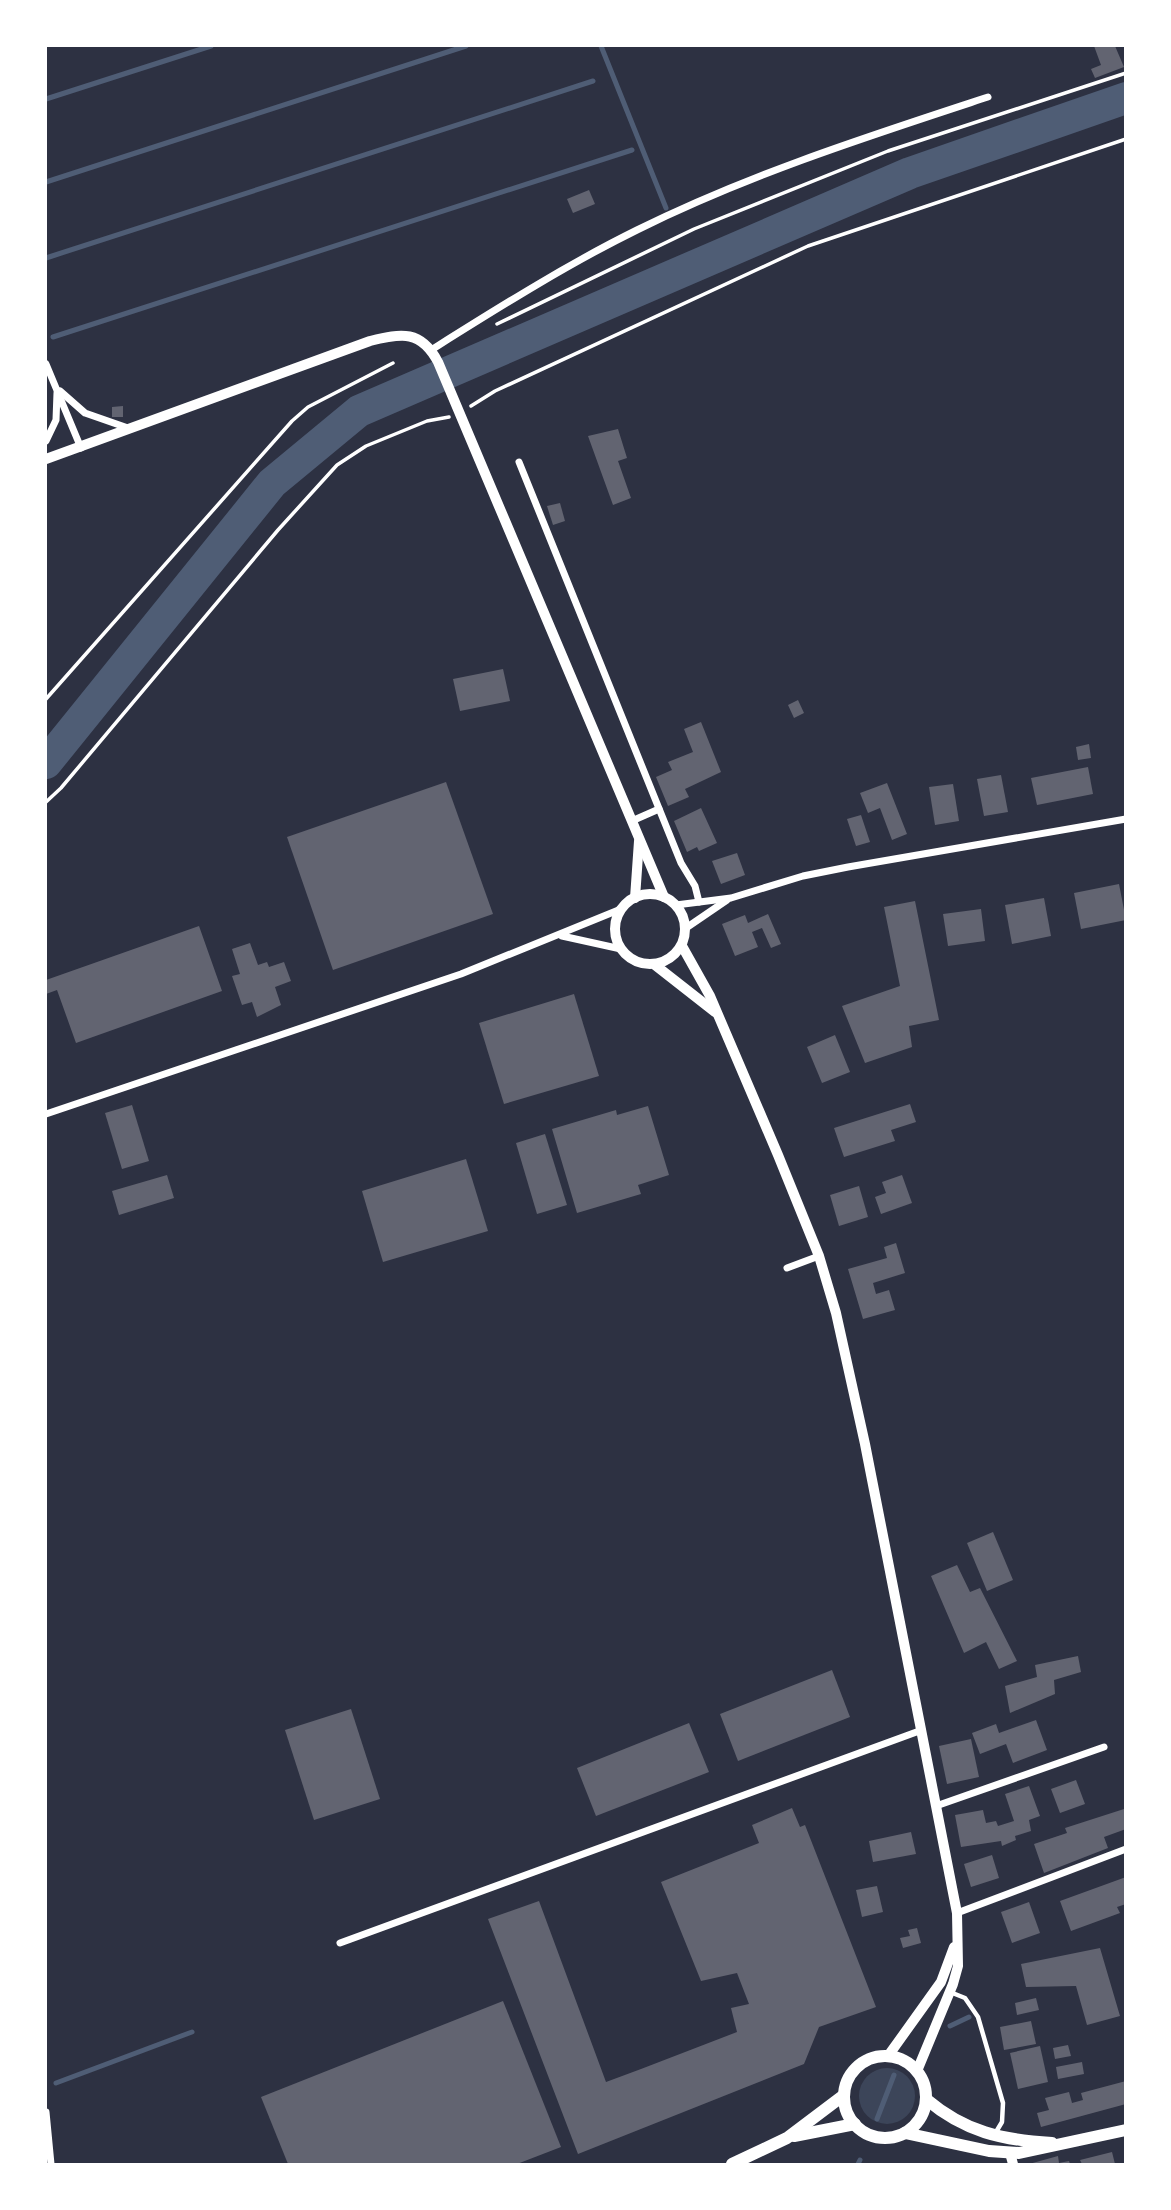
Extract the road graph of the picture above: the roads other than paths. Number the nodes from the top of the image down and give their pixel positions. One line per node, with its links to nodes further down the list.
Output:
1 (988, 97): 2 (street)
2 (431, 350): 5 (street); 12 (street)
3 (46, 364): 4 (street)
4 (57, 388): 5 (street); 6 (street); 7 (street)
5 (130, 429): 7 (street)
6 (46, 441)
7 (81, 448): 8 (street)
8 (46, 459)
9 (519, 463): 10 (street)
10 (659, 809): 12 (street); 16 (street)
11 (1125, 819): 15 (street)
12 (636, 825): 13 (street); 14 (street)
13 (664, 897): 14 (street); 17 (street)
14 (635, 898): 18 (street)
15 (731, 898): 16 (street); 19 (street)
16 (699, 902): 17 (street)
17 (676, 905): 19 (street)
18 (621, 909): 20 (street); 22 (street)
19 (686, 928): 21 (street)
20 (561, 936): 22 (street); 25 (street)
21 (682, 946): 23 (street); 24 (street)
22 (621, 949): 23 (street)
23 (655, 965): 24 (street)
24 (718, 1014): 26 (street)
25 (46, 1114)
26 (819, 1256): 27 (street); 28 (street)
27 (787, 1268)
28 (922, 1730): 30 (street); 34 (street)
29 (1104, 1747): 30 (street)
30 (936, 1806): 32 (street)
31 (1125, 1849): 32 (street)
32 (957, 1913): 33 (street)
33 (957, 1940): 35 (street); 36 (street)
34 (340, 1943)
35 (949, 1992): 37 (street); 44 (lane)
36 (888, 2056): 37 (main road); 38 (main road)
37 (916, 2071): 39 (main road)
38 (844, 2095): 41 (main road); 45 (main road)
39 (926, 2099): 43 (main road); 44 (main road)
40 (46, 2112): 48 (street)
41 (855, 2124): 43 (main road); 45 (main road)
42 (1125, 2130): 46 (main road)
43 (905, 2133): 47 (main road)
44 (994, 2136): 46 (main road)
45 (787, 2138): 49 (main road)
46 (1066, 2143): 47 (main road)
47 (1012, 2159)
48 (51, 2165)
49 (732, 2165)

